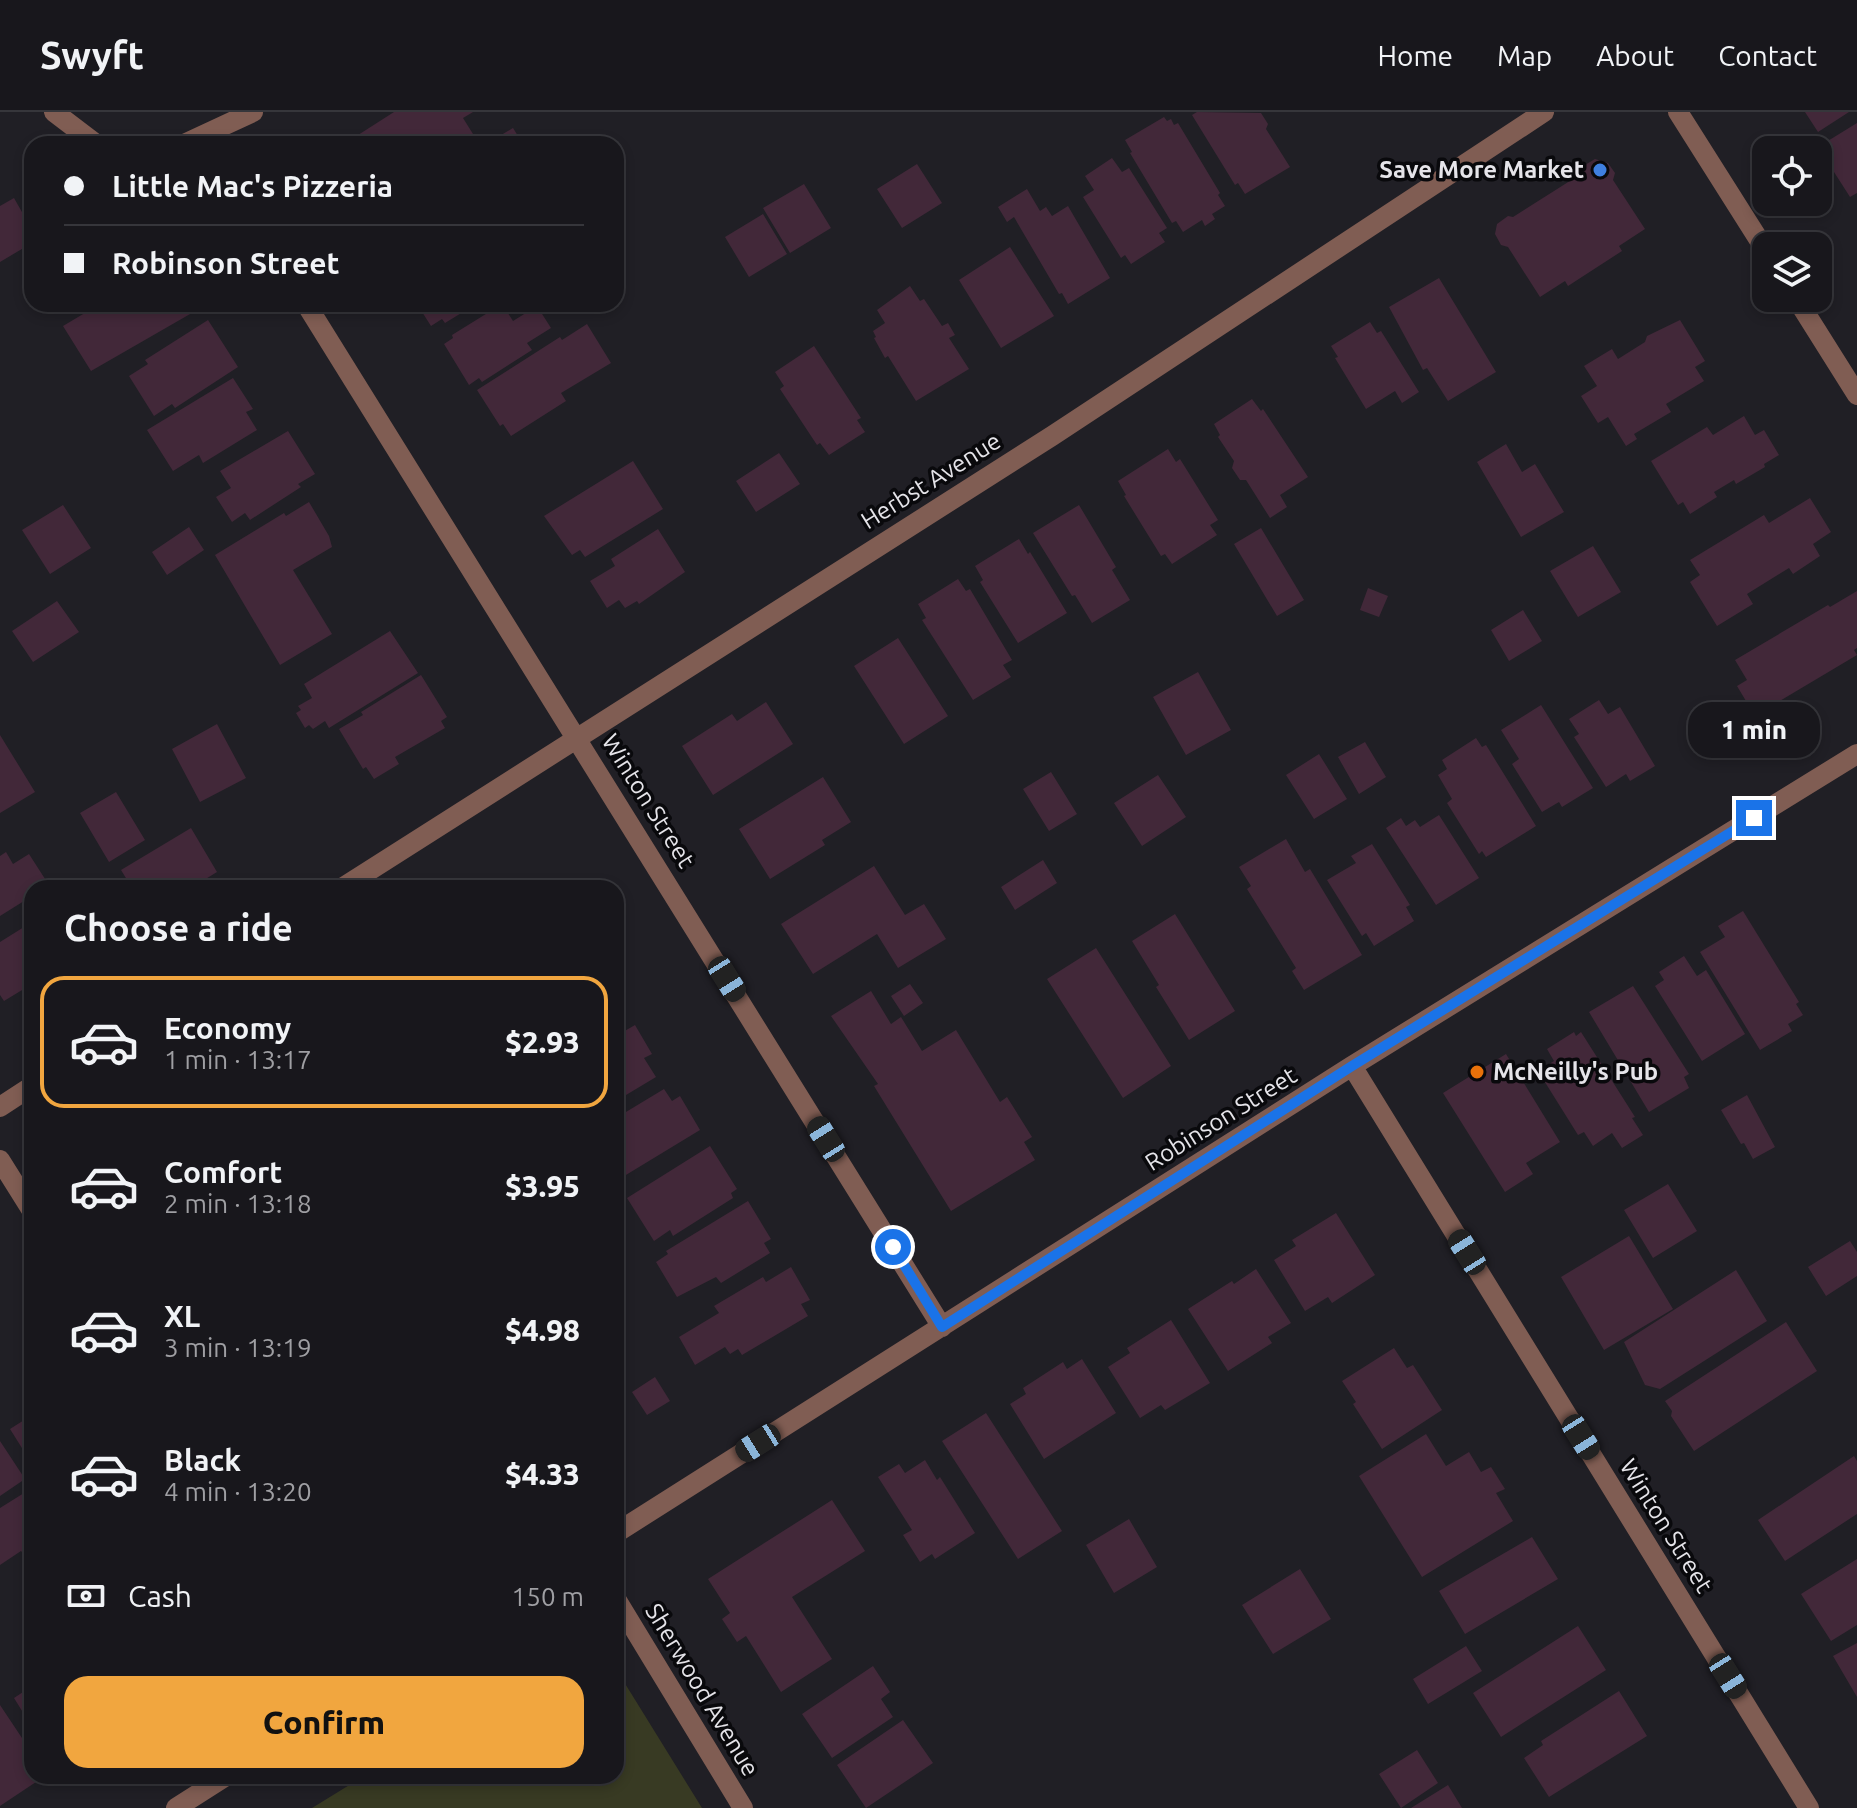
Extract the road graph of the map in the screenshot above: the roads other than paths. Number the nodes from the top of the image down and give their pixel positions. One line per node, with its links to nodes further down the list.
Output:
1 (54, 112): 5 (street)
2 (253, 112): 6 (street)
3 (1544, 112): 11 (street, Herbst Avenue)
4 (1678, 112): 7 (street)
5 (86, 136)
6 (208, 136)
7 (1754, 232)
8 (311, 312): 11 (street, Winton Street)
9 (1805, 312): 10 (street)
10 (1857, 395)
11 (578, 737): 13 (street, Herbst Avenue); 19 (street, Winton Street)
12 (1857, 754): 14 (street, Robinson Street)
13 (355, 880)
14 (1352, 1066): 19 (street, Robinson Street); 25 (street, Winton Street)
15 (24, 1091): 16 (street)
16 (0, 1107)
17 (0, 1160): 18 (street)
18 (24, 1198)
19 (942, 1327): 20 (street, Robinson Street)
20 (624, 1528)
21 (624, 1612): 24 (street, Sherwood Avenue)
22 (214, 1784): 23 (street)
23 (176, 1808)
24 (743, 1808)
25 (1809, 1808)

